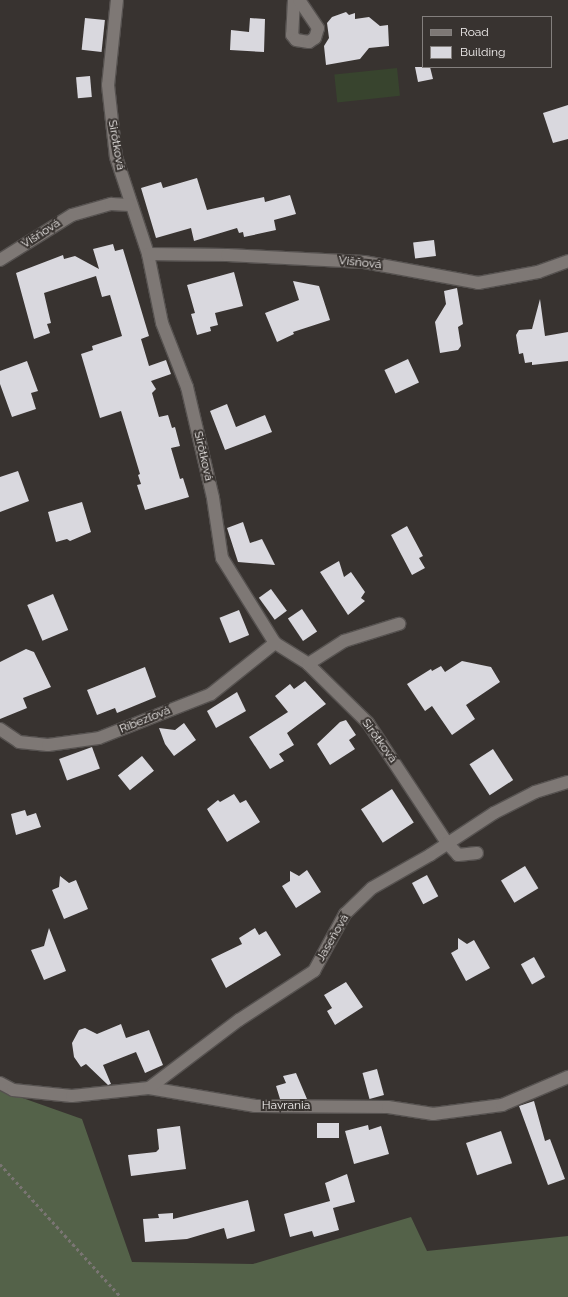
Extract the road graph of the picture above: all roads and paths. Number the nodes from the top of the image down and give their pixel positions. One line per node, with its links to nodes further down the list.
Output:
1 (117, 0): 4 (street, Sirôtková)
2 (294, 0): 3 (street)
3 (299, 0)
4 (130, 205): 5 (street, Sirôtková); 6 (street, Višňová)
5 (148, 254): 7 (street, Višňová); 9 (street, Sirôtková)
6 (0, 260)
7 (568, 261)
8 (399, 624): 10 (street)
9 (275, 643): 10 (street, Sirôtková); 11 (street, Ríbezľová)
10 (308, 664): 13 (street, Sirôtková)
11 (0, 729)
12 (568, 782): 13 (street, Jaseňová)
13 (447, 843): 14 (street, Sirôtková); 17 (street, Jaseňová)
14 (477, 853)
15 (568, 1077): 17 (street, Havrania)
16 (0, 1083): 17 (street, Havrania)
17 (149, 1088)
18 (0, 1164): 19 (path)
19 (121, 1297)

